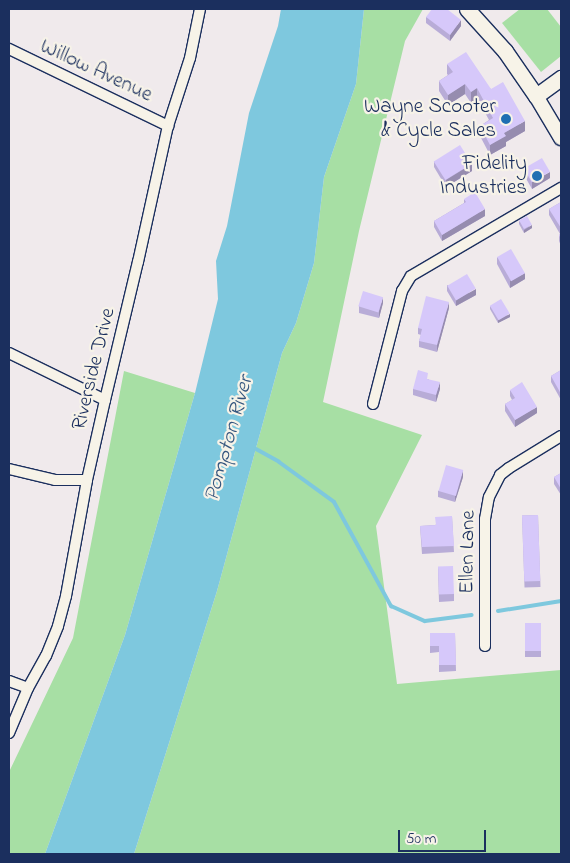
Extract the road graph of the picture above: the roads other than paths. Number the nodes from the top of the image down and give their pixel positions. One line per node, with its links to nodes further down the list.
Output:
1 (200, 9): 6 (street, Riverside Drive)
2 (466, 9): 5 (main road)
3 (9, 49): 6 (street, Willow Avenue)
4 (561, 78): 5 (main road)
5 (536, 96): 7 (main road)
6 (168, 126): 10 (street, Riverside Drive)
7 (561, 138)
8 (561, 188): 11 (street)
9 (9, 353): 10 (street)
10 (105, 400): 14 (street, Riverside Drive)
11 (373, 404)
12 (561, 436): 15 (street, Ellen Lane)
13 (9, 469): 14 (street)
14 (87, 480): 17 (street, Riverside Drive)
15 (485, 646)
16 (9, 681): 17 (street)
17 (28, 688): 18 (street, Riverside Drive)
18 (9, 733)

